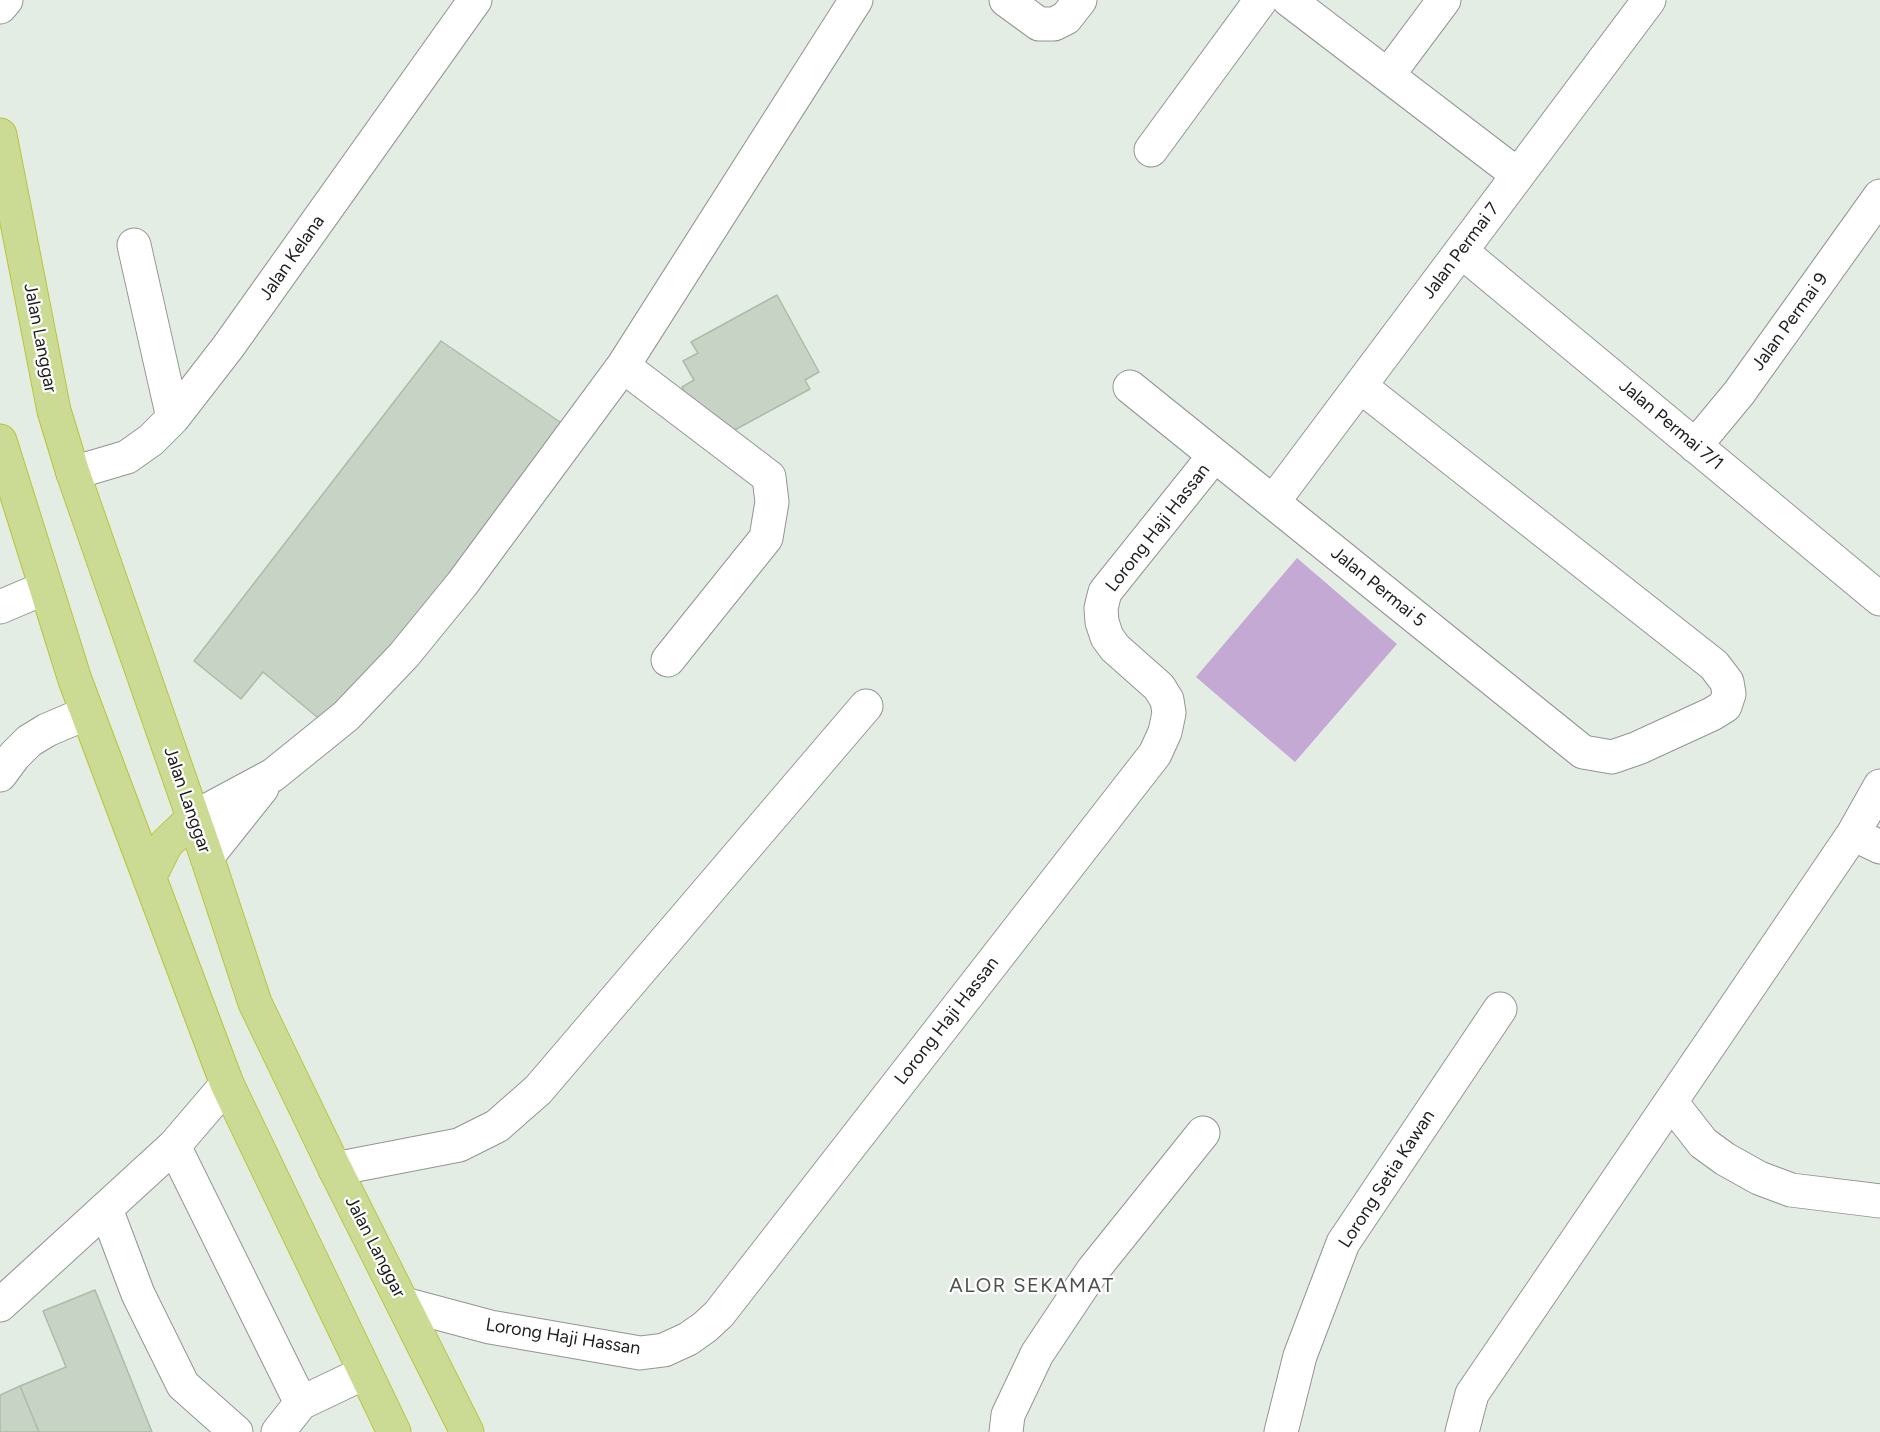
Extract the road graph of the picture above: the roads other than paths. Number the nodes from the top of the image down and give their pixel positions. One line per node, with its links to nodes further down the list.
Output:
1 (6, 0): 10 (street)
2 (475, 0): 21 (street, Jalan Kelana)
3 (856, 0): 18 (street)
4 (1006, 0): 5 (street)
5 (1080, 0)
6 (1261, 0): 13 (street)
7 (1289, 0): 11 (street)
8 (1444, 0): 11 (street)
9 (1649, 0): 14 (street, Jalan Permai 7)
10 (0, 7)
11 (1388, 75): 14 (street)
12 (0, 135): 25 (highway, Jalan Langgar)
13 (1151, 150)
14 (1518, 175): 17 (street, Jalan Permai 7)
15 (1880, 196): 23 (street, Jalan Permai 9)
16 (134, 246): 21 (street)
17 (1461, 251): 19 (street, Jalan Permai 7); 23 (street, Jalan Permai 7/1)
18 (623, 366): 30 (street); 34 (street)
19 (1360, 386): 26 (street, Jalan Permai 7); 26 (street, Jalan Permai 5)
20 (1130, 387): 24 (street, Jalan Permai 5)
21 (173, 418): 25 (street, Jalan Kelana)
22 (0, 441): 27 (highway)
23 (1695, 446): 28 (street, Jalan Permai 7/1)
24 (1214, 456): 26 (street, Jalan Permai 5); 48 (street, Lorong Haji Hassan)
25 (73, 473): 36 (highway, Jalan Langgar)
26 (1273, 502)
27 (45, 588): 29 (street); 32 (highway)
28 (1880, 599)
29 (0, 607)
30 (668, 660)
31 (866, 706): 45 (street)
32 (87, 713): 33 (street); 39 (highway)
33 (0, 775)
34 (273, 775): 36 (street); 38 (street)
35 (1880, 786): 37 (street)
36 (193, 818): 38 (highway, Jalan Langgar); 39 (highway)
37 (1866, 841): 42 (street)
38 (207, 857): 45 (highway, Jalan Langgar)
39 (150, 876): 41 (highway)
40 (1500, 1009): 57 (street, Lorong Setia Kawan)
41 (227, 1084): 44 (street); 50 (highway)
42 (1671, 1102): 46 (street); 58 (street)
43 (1203, 1133): 56 (street)
44 (174, 1146): 47 (street); 51 (street)
45 (335, 1169): 48 (highway, Jalan Langgar)
46 (1880, 1201)
47 (103, 1211): 49 (street); 52 (street)
48 (404, 1304): 55 (highway, Jalan Langgar)
49 (0, 1305)
50 (364, 1372): 51 (street); 54 (highway)
51 (301, 1402): 53 (street)
52 (236, 1432)
53 (278, 1432)
54 (394, 1432)
55 (467, 1432)
56 (1006, 1432)
57 (1281, 1432)
58 (1462, 1432)

